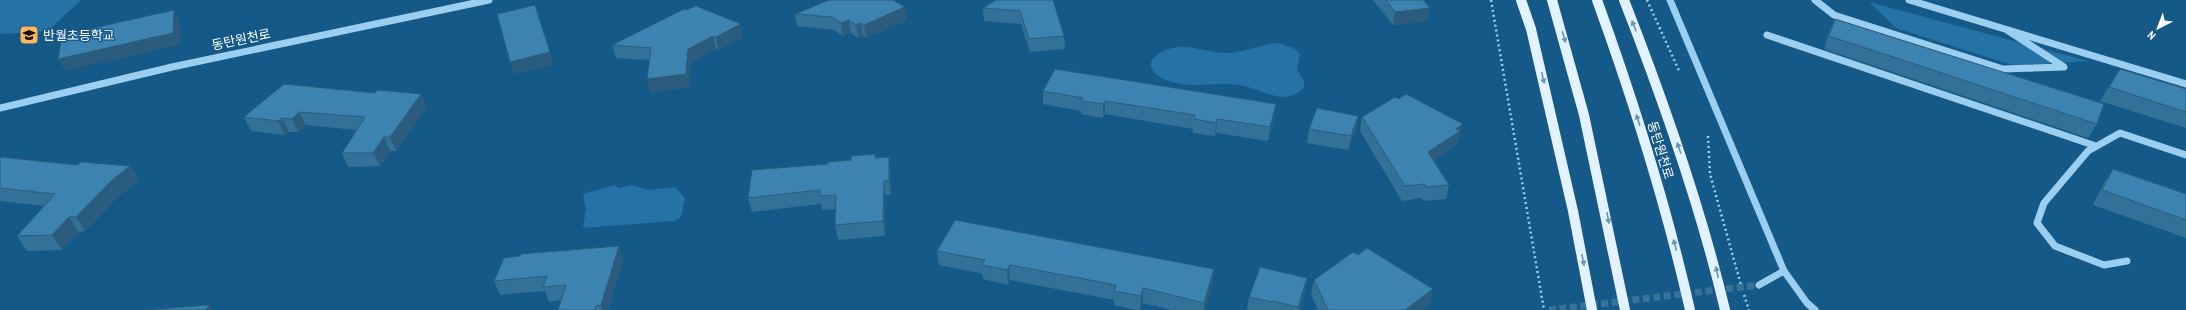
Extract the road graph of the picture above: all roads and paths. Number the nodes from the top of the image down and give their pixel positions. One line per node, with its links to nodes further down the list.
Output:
1 (489, 0): 15 (street, 동탄원천로)
2 (1491, 0): 22 (path)
3 (1521, 0): 23 (main road, one-way to 23)
4 (1552, 0): 24 (main road, one-way to 24)
5 (1597, 0): 25 (main road, 동탄원천로, one-way to 5)
6 (1624, 0): 26 (main road, one-way to 6)
7 (1647, 0): 13 (path)
8 (1670, 0): 20 (street)
9 (1816, 0): 11 (street)
10 (1909, 0): 11 (street)
11 (2007, 30): 14 (street)
12 (1767, 35): 17 (street)
13 (1682, 76)
14 (2186, 84)
15 (0, 108)
16 (1708, 132): 27 (path)
17 (2096, 146): 18 (street); 19 (street)
18 (2186, 155)
19 (2127, 260)
20 (1784, 271): 21 (street); 28 (street)
21 (1758, 285)
22 (1544, 310)
23 (1592, 310)
24 (1625, 310)
25 (1690, 310)
26 (1725, 310)
27 (1748, 310)
28 (1815, 310)

